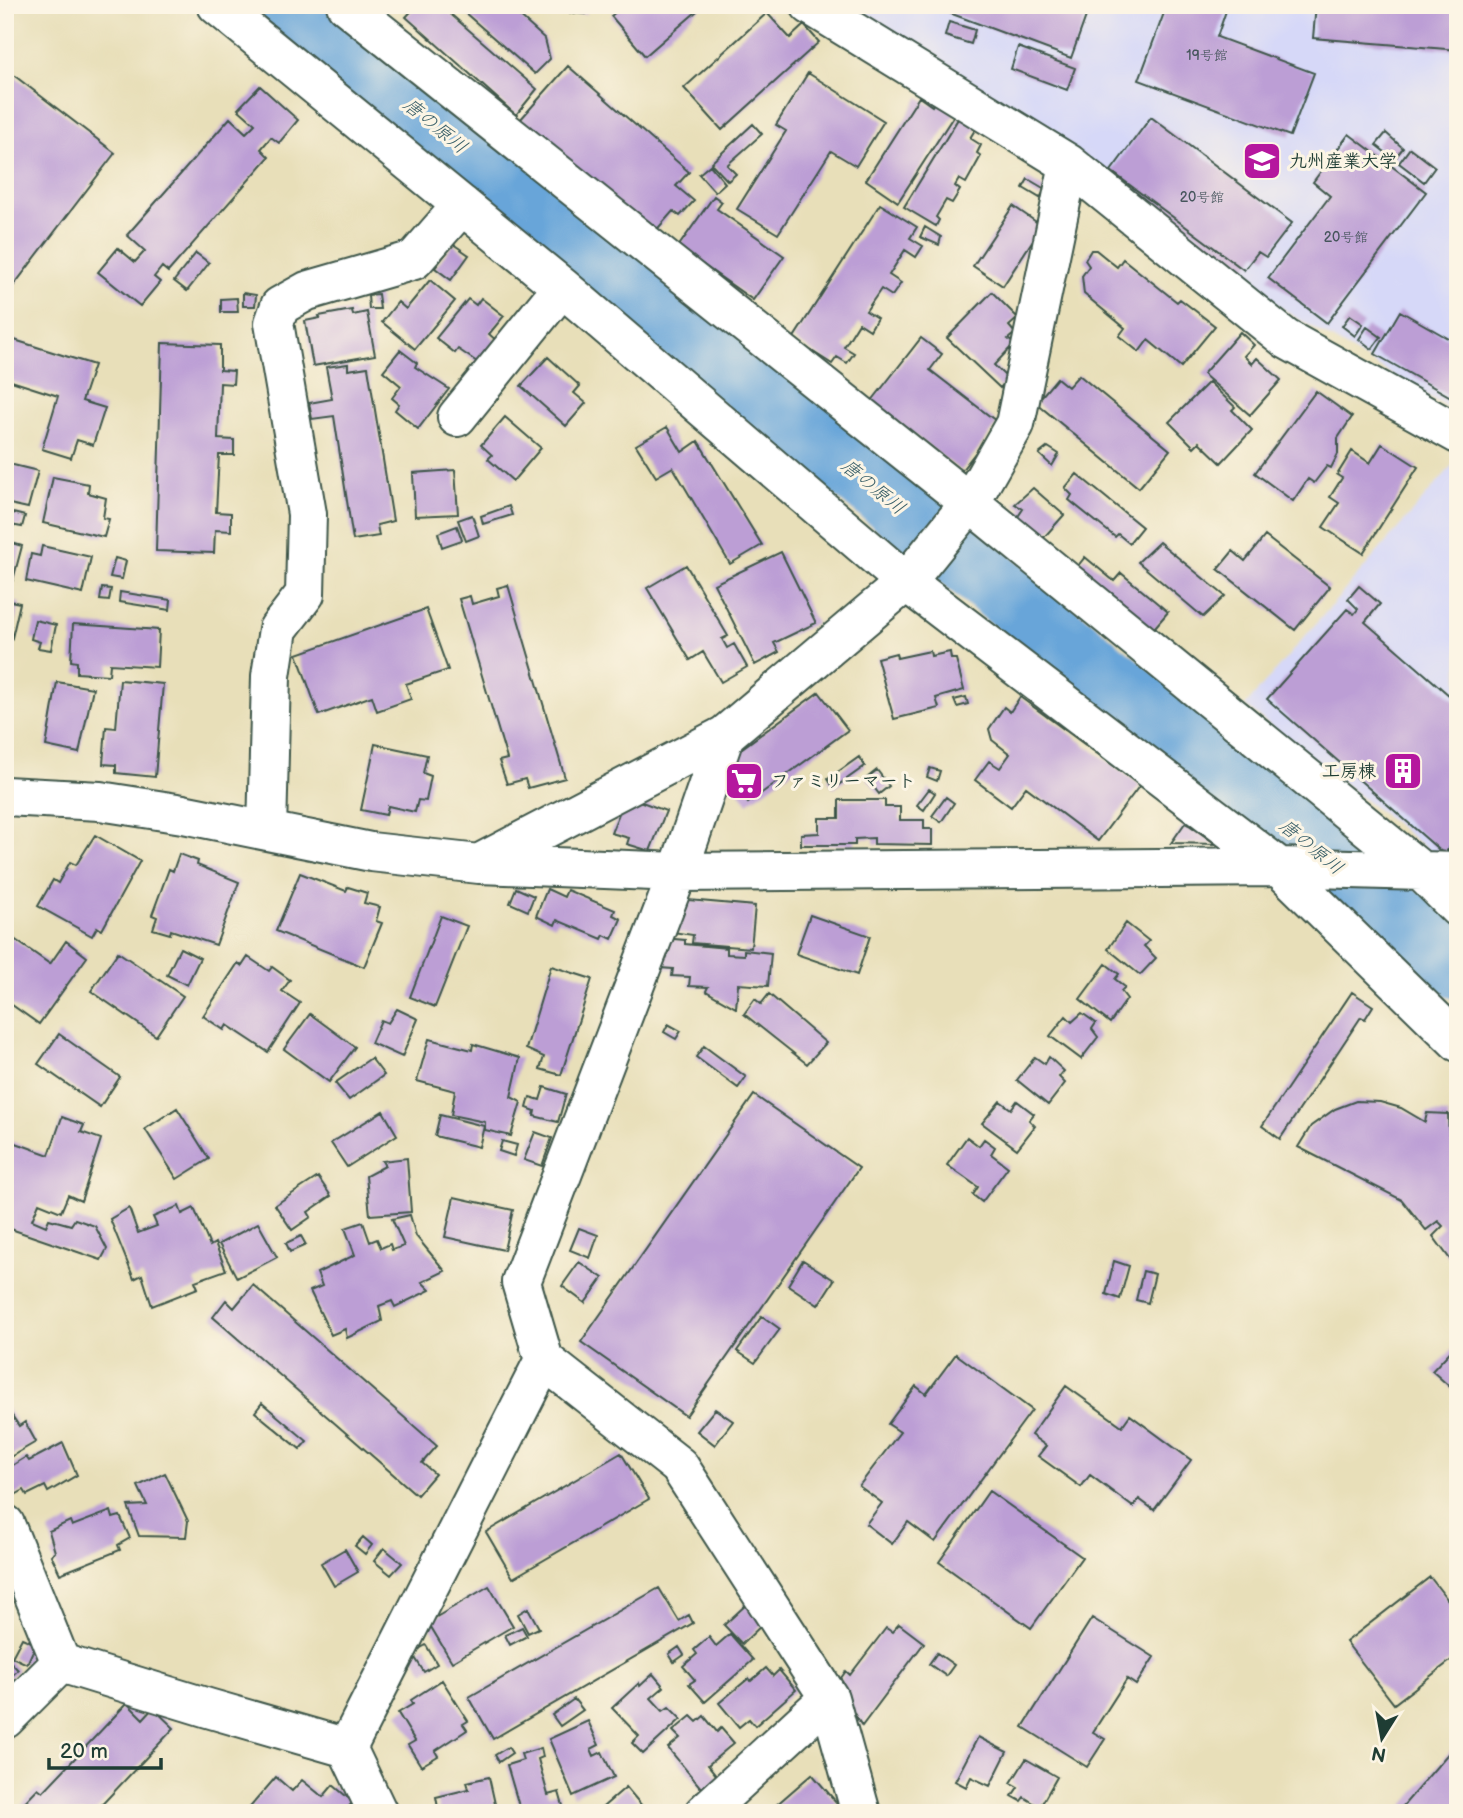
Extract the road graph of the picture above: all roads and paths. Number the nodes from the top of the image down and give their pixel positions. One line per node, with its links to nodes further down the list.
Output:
1 (217, 5): 5 (street)
2 (345, 5): 9 (street)
3 (810, 5): 4 (street)
4 (1069, 164): 8 (street); 9 (street)
5 (462, 205): 6 (street); 15 (street)
6 (562, 287): 7 (street); 10 (street)
7 (457, 418)
8 (1458, 435)
9 (961, 513): 10 (street); 18 (street)
10 (912, 575): 11 (street); 17 (street)
11 (725, 734): 16 (street); 19 (street)
12 (5, 796): 13 (street)
13 (58, 799): 14 (street); 15 (street)
14 (5, 817)
15 (267, 831): 16 (street)
16 (479, 864): 19 (street)
17 (1291, 868): 18 (street); 19 (street); 21 (street)
18 (1425, 871): 20 (street)
19 (678, 872): 22 (street)
20 (1458, 908)
21 (1458, 1042)
22 (544, 1360): 25 (street); 27 (street)
23 (5, 1524): 24 (street)
24 (61, 1663): 26 (street); 27 (street)
25 (829, 1698): 29 (street); 30 (street)
26 (5, 1719)
27 (347, 1748): 28 (street)
28 (378, 1813)
29 (704, 1813)
30 (861, 1813)

